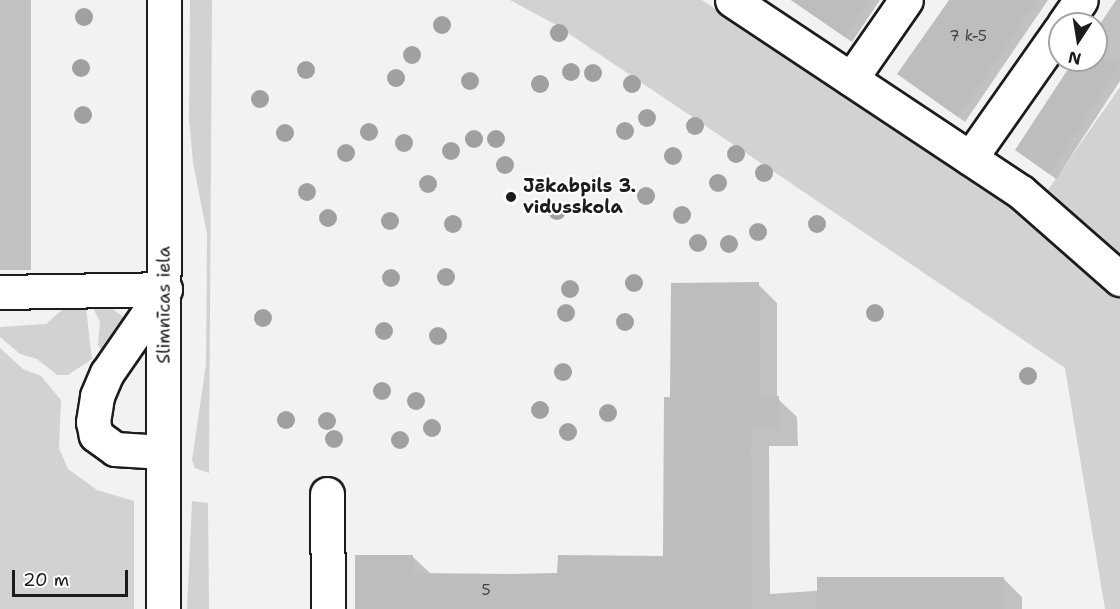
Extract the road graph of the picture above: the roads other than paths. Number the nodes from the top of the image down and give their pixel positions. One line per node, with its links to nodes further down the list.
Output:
1 (164, 0): 8 (street, Slimnīcas iela)
2 (906, 0): 5 (street)
3 (737, 1): 5 (street)
4 (1048, 47): 6 (street)
5 (851, 79): 6 (street)
6 (970, 158): 7 (street)
7 (1120, 279)
8 (165, 289): 9 (street); 10 (street, Slimnīcas iela); 10 (street)
9 (0, 292)
10 (163, 452): 12 (street, Slimnīcas iela)
11 (327, 494): 13 (street)
12 (163, 609)
13 (328, 609)

